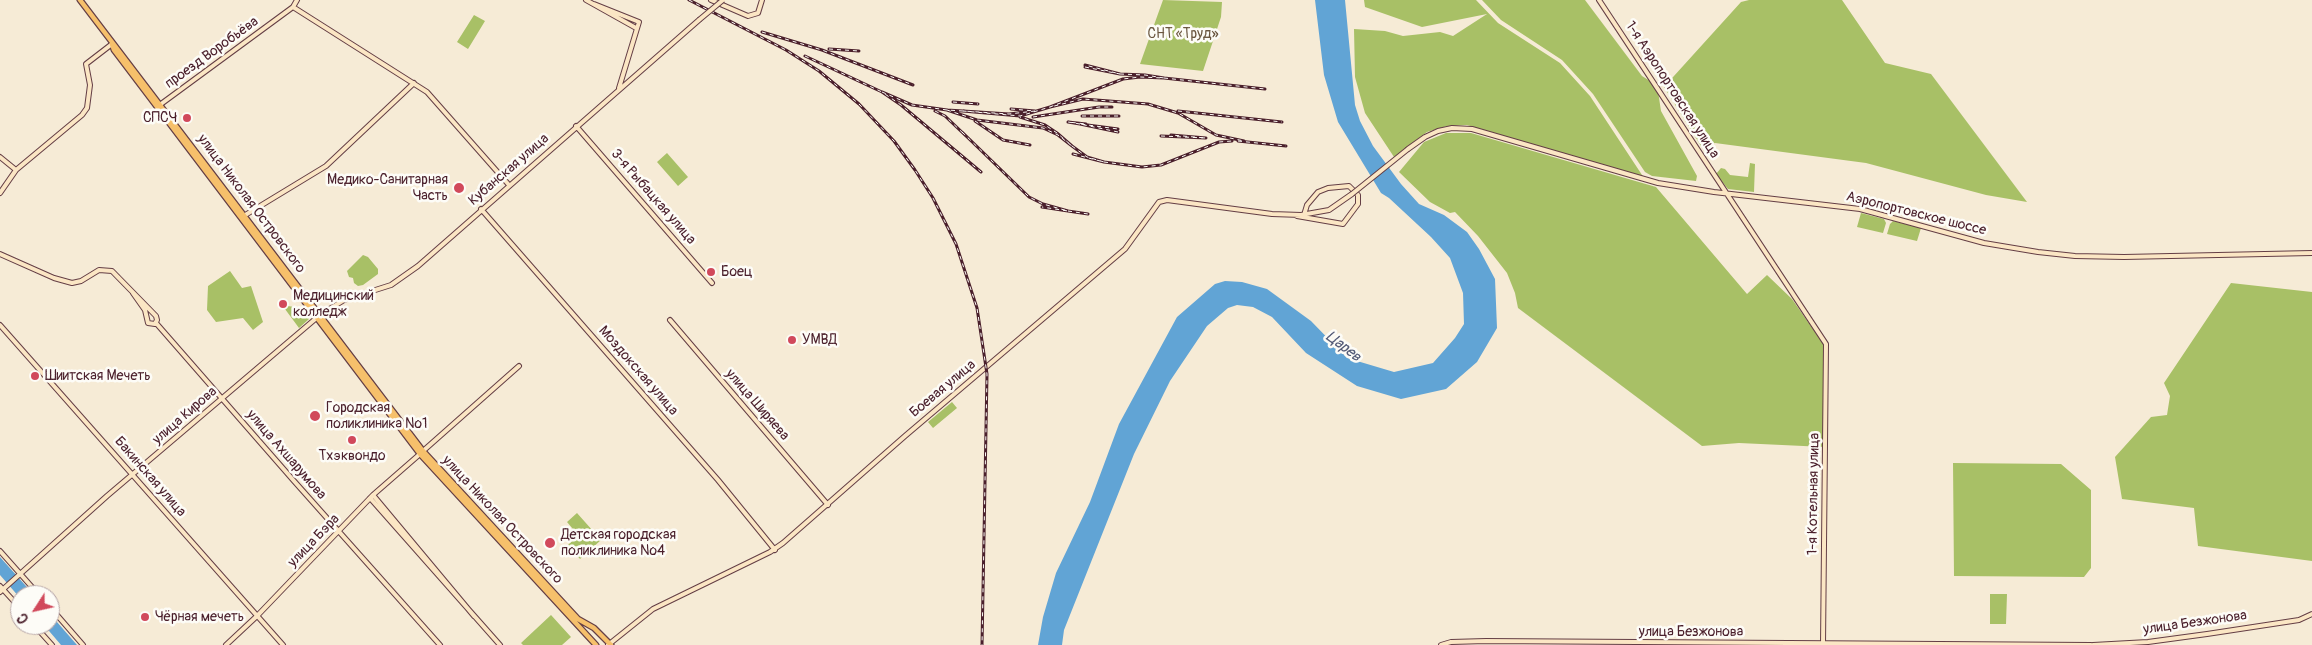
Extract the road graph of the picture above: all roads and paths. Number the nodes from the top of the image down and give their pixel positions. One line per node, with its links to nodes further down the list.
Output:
1 (80, 0): 9 (main road, улица Николая Островского)
2 (298, 0): 8 (main road, проезд Воробьёва)
3 (586, 0): 11 (main road)
4 (711, 0): 6 (main road)
5 (723, 0): 11 (main road, Кубанская улица, bridge)
6 (762, 0)
7 (1600, 0): 18 (main road, 1-я Аэропортовская улица)
8 (293, 7): 10 (main road); 12 (main road, проезд Воробьёва)
9 (112, 44): 12 (main road, улица Николая Островского); 15 (main road)
10 (414, 83): 16 (main road); 23 (main road)
11 (618, 90): 13 (main road, Кубанская улица)
12 (159, 106): 23 (main road, улица Николая Островского)
13 (576, 126): 16 (main road, Кубанская улица); 27 (main road, 3-я Рыбацкая улица)
14 (0, 157): 15 (main road)
15 (16, 170): 17 (main road)
16 (509, 185): 19 (main road, Кубанская улица)
17 (0, 193)
18 (1726, 194): 20 (main road, Аэропортовское шоссе, bridge); 25 (main road, Аэропортовское шоссе); 35 (main road, 1-я Аэропортовская улица)
19 (481, 209): 30 (main road, Кубанская улица); 43 (main road, Моздокская улица)
20 (1312, 214): 22 (main road, Аэропортовское шоссе); 24 (main road)
21 (1295, 215): 22 (main road, Аэропортовское шоссе); 24 (main road); 41 (main road, Боевая улица)
22 (1304, 215): 24 (main road)
23 (242, 217): 30 (main road, улица Николая Островского)
24 (1314, 220)
25 (2312, 253)
26 (0, 254): 28 (main road)
27 (712, 283)
28 (133, 293): 29 (main road); 31 (main road)
29 (153, 314): 31 (main road); 33 (main road)
30 (318, 317): 37 (main road, улица Кирова); 38 (main road, улица Николая Островского)
31 (146, 319): 33 (main road)
32 (670, 320): 41 (main road, улица Ширяева)
33 (156, 323): 37 (main road, улица Ахшарумова)
34 (0, 325): 39 (main road, Бакинская улица)
35 (1826, 344): 65 (main road, 1-я Котельная улица)
36 (520, 366): 38 (main road, улица Бэра)
37 (222, 398): 39 (main road, улица Кирова); 42 (main road, улица Ахшарумова)
38 (422, 452): 40 (main road, улица Бэра); 45 (main road, улица Николая Островского)
39 (133, 474): 46 (main road, улица Кирова); 50 (main road, Бакинская улица)
40 (371, 497): 42 (main road, улица Бэра); 62 (main road)
41 (828, 505): 43 (main road, Боевая улица)
42 (338, 531): 50 (main road, улица Бэра); 61 (main road, улица Ахшарумова)
43 (775, 550): 56 (main road, Боевая улица)
44 (0, 551): 46 (main road)
45 (528, 568): 52 (main road, улица Николая Островского); 54 (main road, улица Николая Островского)
46 (20, 575): 47 (main road); 48 (main road, улица Кирова)
47 (30, 585)
48 (2, 588)
49 (2312, 614): 66 (main road, улица Безжонова)
50 (257, 616): 59 (main road, улица Бэра); 60 (main road, Бакинская улица)
51 (60, 619): 58 (main road)
52 (586, 624): 53 (main road, улица Николая Островского); 54 (main road)
53 (592, 627): 54 (main road); 56 (main road, улица Николая Островского)
54 (584, 632): 63 (main road, улица Николая Островского)
55 (43, 635): 57 (main road)
56 (609, 644)
57 (52, 645)
58 (83, 645)
59 (226, 645)
60 (283, 645)
61 (440, 645)
62 (500, 645)
63 (596, 645)
64 (1441, 645): 65 (main road, улица Безжонова)
65 (1823, 645): 66 (main road, улица Безжонова)
66 (2092, 645)

